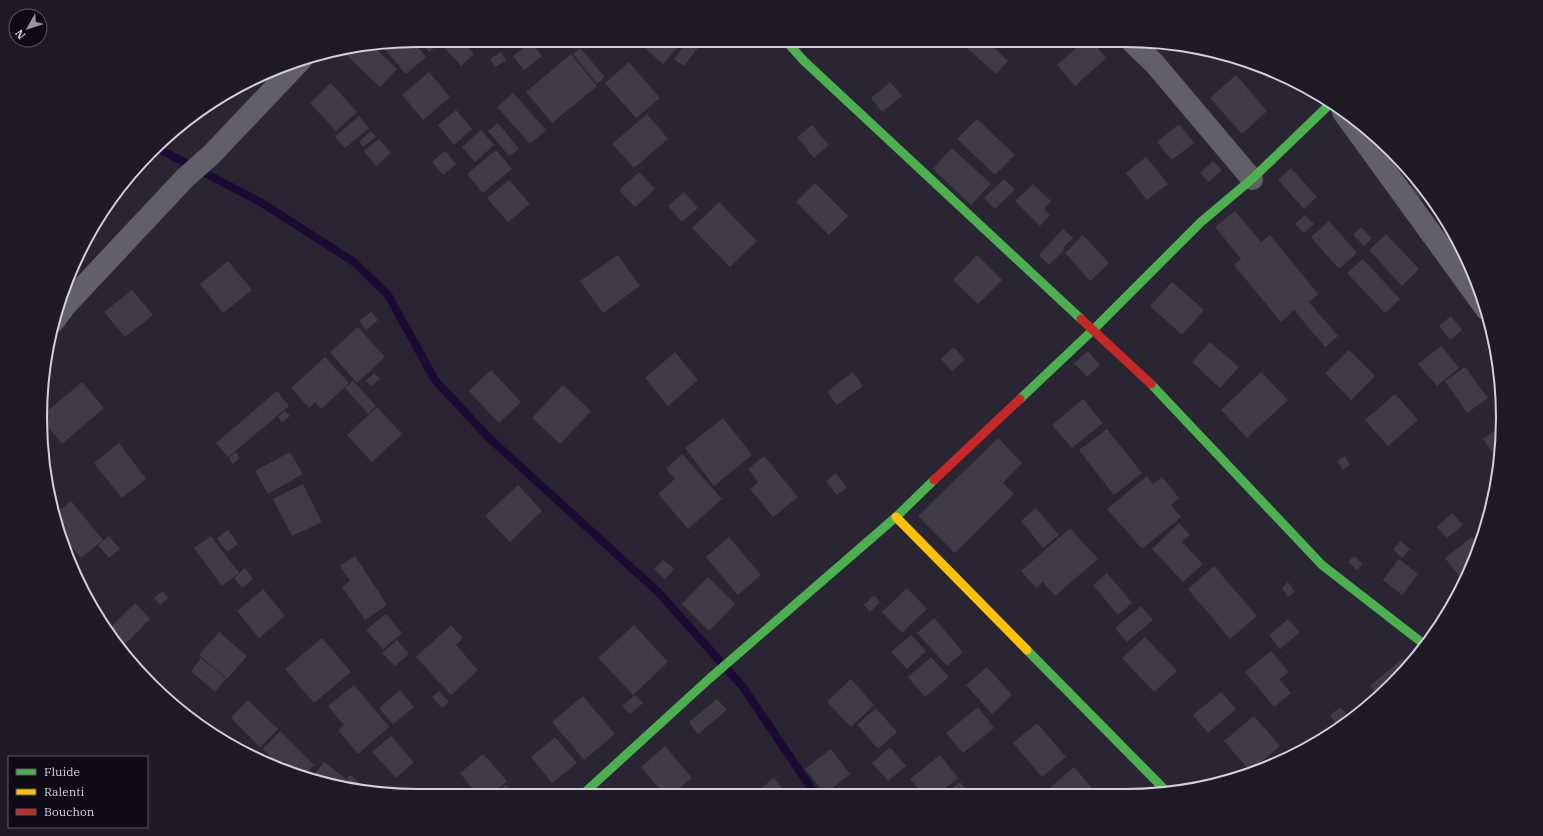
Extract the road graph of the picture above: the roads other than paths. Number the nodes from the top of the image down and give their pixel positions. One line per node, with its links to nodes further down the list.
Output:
1 (791, 47): 9 (street)
2 (1138, 48): 6 (street)
3 (292, 69): 8 (street)
4 (1327, 107): 6 (street)
5 (1353, 125): 7 (street)
6 (1252, 179): 9 (street)
7 (1473, 292)
8 (67, 300)
9 (1094, 329): 10 (street); 11 (street)
10 (896, 517): 12 (street); 13 (street)
11 (1421, 642)
12 (1162, 787)
13 (589, 789)

